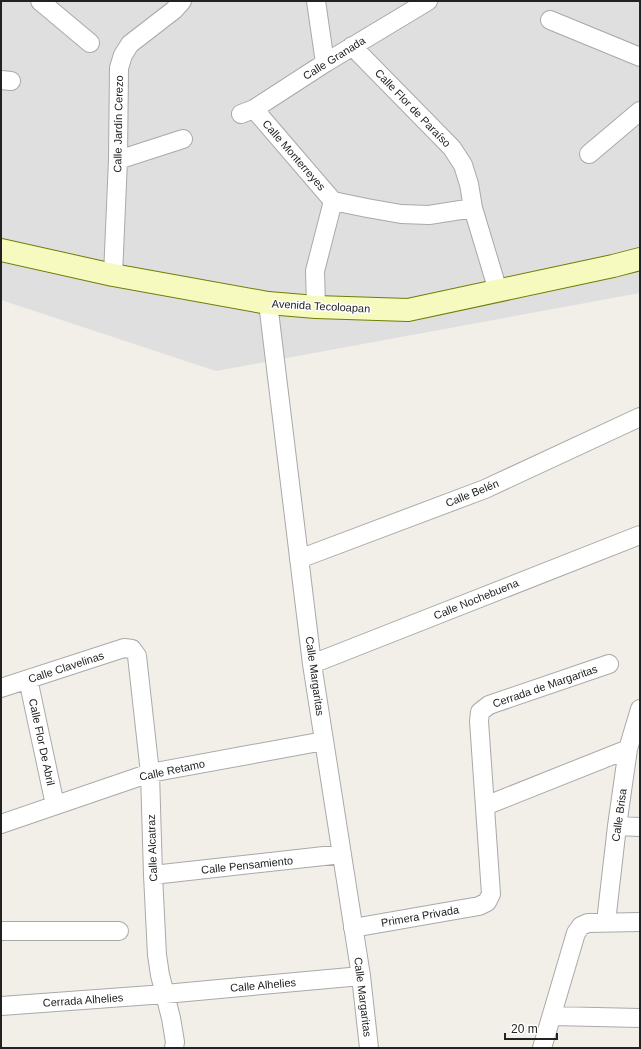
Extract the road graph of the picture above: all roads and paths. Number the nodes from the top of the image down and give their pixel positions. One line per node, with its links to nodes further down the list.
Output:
1 (40, 1): 6 (street)
2 (182, 1): 14 (street, Calle Jardín Cerezo)
3 (316, 1): 9 (street)
4 (428, 1): 7 (street, Calle Granada)
5 (550, 20): 8 (street)
6 (90, 43)
7 (352, 46): 9 (street, Calle Granada); 16 (street, Calle Flor de Paraíso)
8 (640, 57)
9 (325, 63): 11 (street, Calle Granada)
10 (640, 111): 13 (street)
11 (248, 112): 15 (street, Calle Monterreyes)
12 (183, 139): 14 (street)
13 (589, 154)
14 (118, 160): 19 (street, Calle Jardín Cerezo)
15 (333, 201): 16 (street, Calle Monterreyes); 22 (street, Calle Monterreyes)
16 (473, 208): 20 (street, Calle Flor de Paraíso)
17 (1, 250): 19 (street, Avenida Tecoloapan)
18 (640, 259): 20 (street, Avenida Tecoloapan)
19 (113, 275): 21 (street, Avenida Tecoloapan)
20 (498, 291): 22 (street, Avenida Tecoloapan)
21 (268, 303): 22 (street, Avenida Tecoloapan); 25 (street, Calle Margaritas)
22 (316, 307)
23 (640, 417): 25 (street, Calle Belén)
24 (640, 534): 27 (street, Calle Nochebuena)
25 (299, 559): 27 (street, Calle Margaritas)
26 (132, 649): 29 (street, Calle Clavelinas); 34 (street, Calle Alcatraz)
27 (312, 664): 32 (street, Calle Margaritas)
28 (609, 664): 36 (street, Cerrada de Margaritas)
29 (28, 679): 30 (street, Calle Clavelinas); 35 (street, Calle Flor De Abril)
30 (1, 688)
31 (640, 709): 33 (street, Calle Brisa)
32 (324, 741): 34 (street, Calle Retamo); 40 (street, Calle Margaritas)
33 (628, 749): 36 (street); 38 (street, Calle Brisa)
34 (150, 772): 35 (street, Calle Retamo); 41 (street, Calle Alcatraz)
35 (55, 805): 37 (street, Calle Retamo)
36 (485, 806): 44 (street, Primera Privada)
37 (1, 824)
38 (617, 826): 39 (street); 42 (street, Calle Brisa)
39 (640, 827)
40 (342, 854): 41 (street, Calle Pensamiento); 44 (street, Calle Margaritas)
41 (152, 875): 48 (street, Calle Alcatraz)
42 (606, 922): 43 (street); 50 (street)
43 (640, 922)
44 (353, 928): 47 (street, Calle Margaritas)
45 (1, 931): 46 (street)
46 (119, 931)
47 (361, 976): 48 (street, Calle Alhelies); 53 (street, Calle Margaritas)
48 (164, 994): 49 (street, Cerrada Alhelies); 52 (street, Calle Alcatraz)
49 (1, 1006)
50 (552, 1016): 51 (street); 54 (street)
51 (640, 1018)
52 (174, 1048)
53 (369, 1048)
54 (542, 1048)

